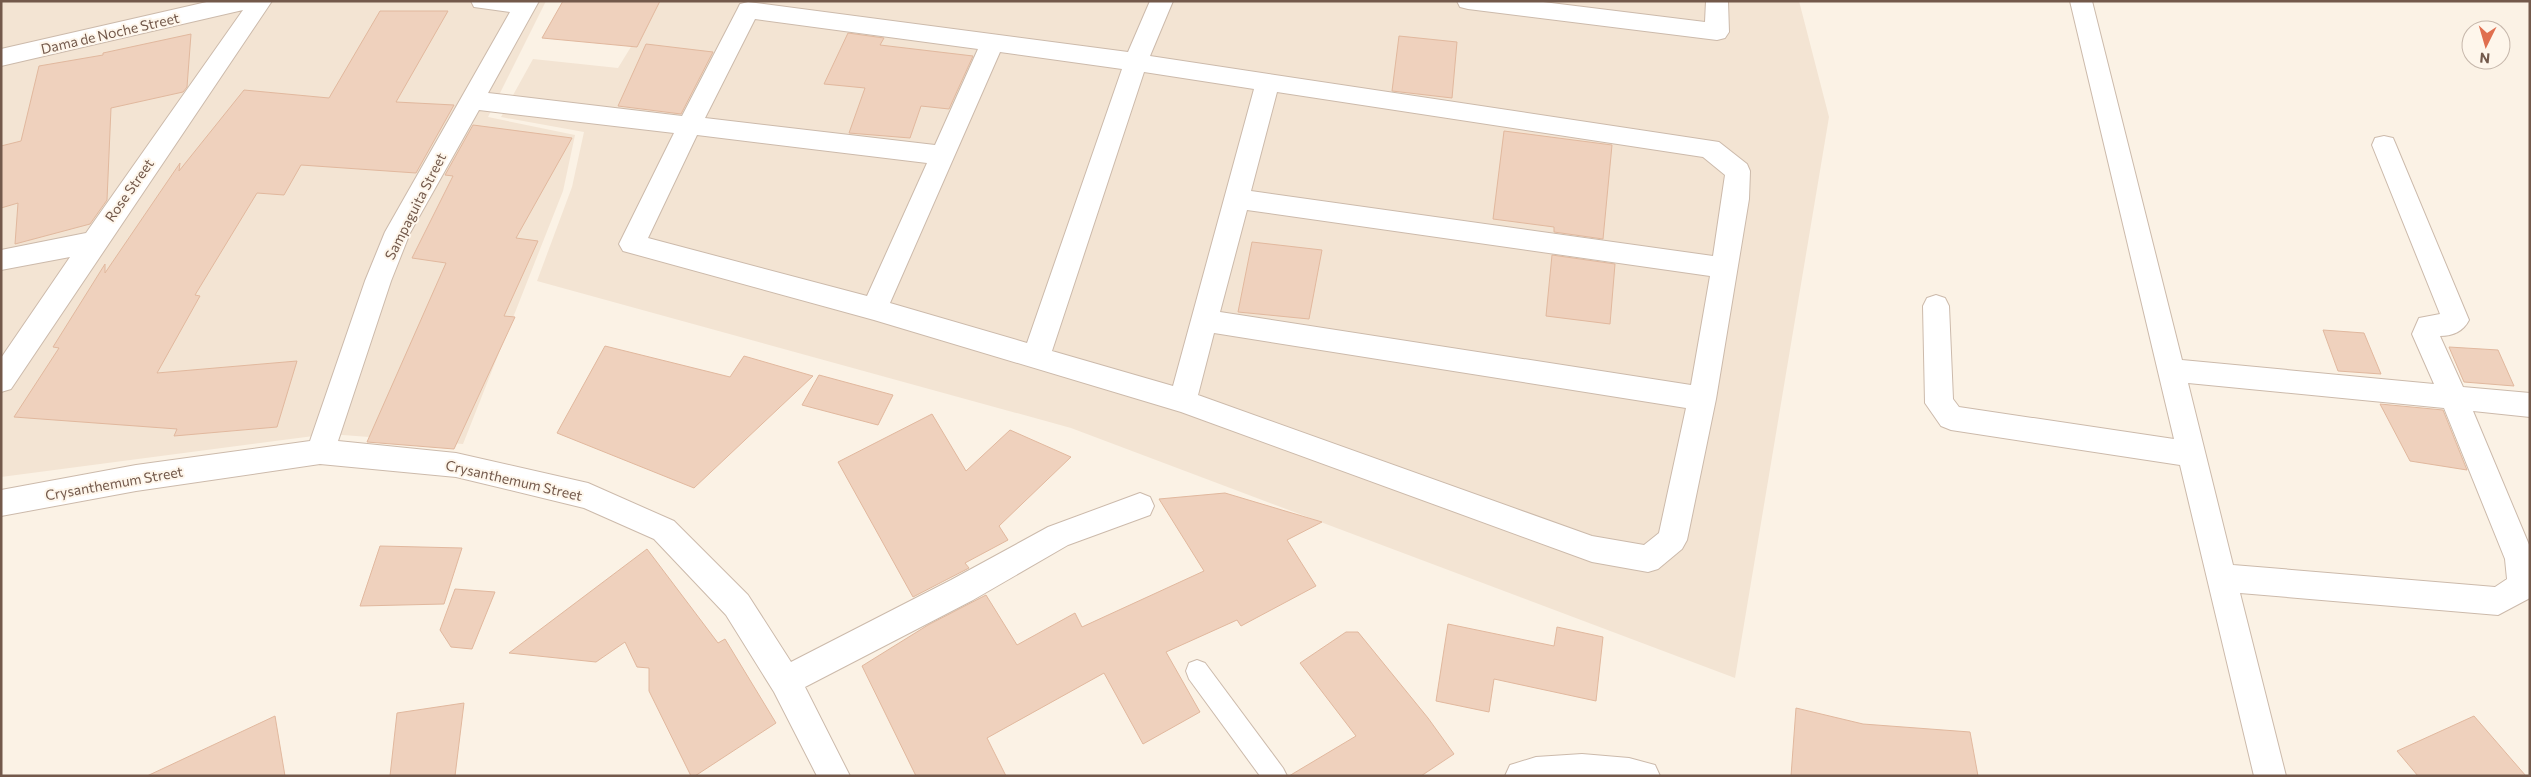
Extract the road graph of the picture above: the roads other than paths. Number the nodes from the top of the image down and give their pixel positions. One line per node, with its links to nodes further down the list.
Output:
1 (247, 1): 10 (street, Dama de Noche Street)
2 (261, 1): 18 (street, Rose Street)
3 (482, 1): 8 (street)
4 (1162, 1): 11 (street)
5 (1468, 1): 6 (street)
6 (1717, 1)
7 (2081, 1): 25 (street)
8 (527, 4): 13 (street, Sampaguita Street)
9 (992, 44): 11 (street); 14 (street); 16 (street)
10 (1, 58)
11 (1136, 62): 12 (street); 24 (street)
12 (1268, 82): 17 (street); 20 (street)
13 (472, 100): 14 (street); 31 (street, Sampaguita Street)
14 (690, 124): 16 (street); 22 (street)
15 (2384, 145): 27 (street)
16 (942, 155): 22 (street)
17 (1237, 200): 20 (street); 23 (street)
18 (94, 242): 19 (street); 26 (street, Rose Street)
19 (1, 260)
20 (1724, 268): 28 (street)
21 (1936, 306): 32 (street)
22 (874, 309): 24 (street)
23 (1205, 321): 28 (street); 29 (street)
24 (1036, 357): 29 (street)
25 (2170, 370): 27 (street); 32 (street)
26 (1, 382)
27 (2454, 398): 30 (street); 35 (street)
28 (1702, 399): 29 (street)
29 (1183, 401)
30 (2530, 405)
31 (320, 452): 33 (street, Crysanthemum Street); 37 (street, Crysanthemum Street)
32 (2191, 454): 35 (street)
33 (1, 503)
34 (1140, 506): 37 (street)
35 (2221, 578): 42 (street)
36 (1197, 671): 39 (lane)
37 (785, 681): 38 (street, Crysanthemum Street)
38 (834, 776)
39 (1275, 776)
40 (1521, 776): 41 (street)
41 (1644, 776)
42 (2270, 776)

